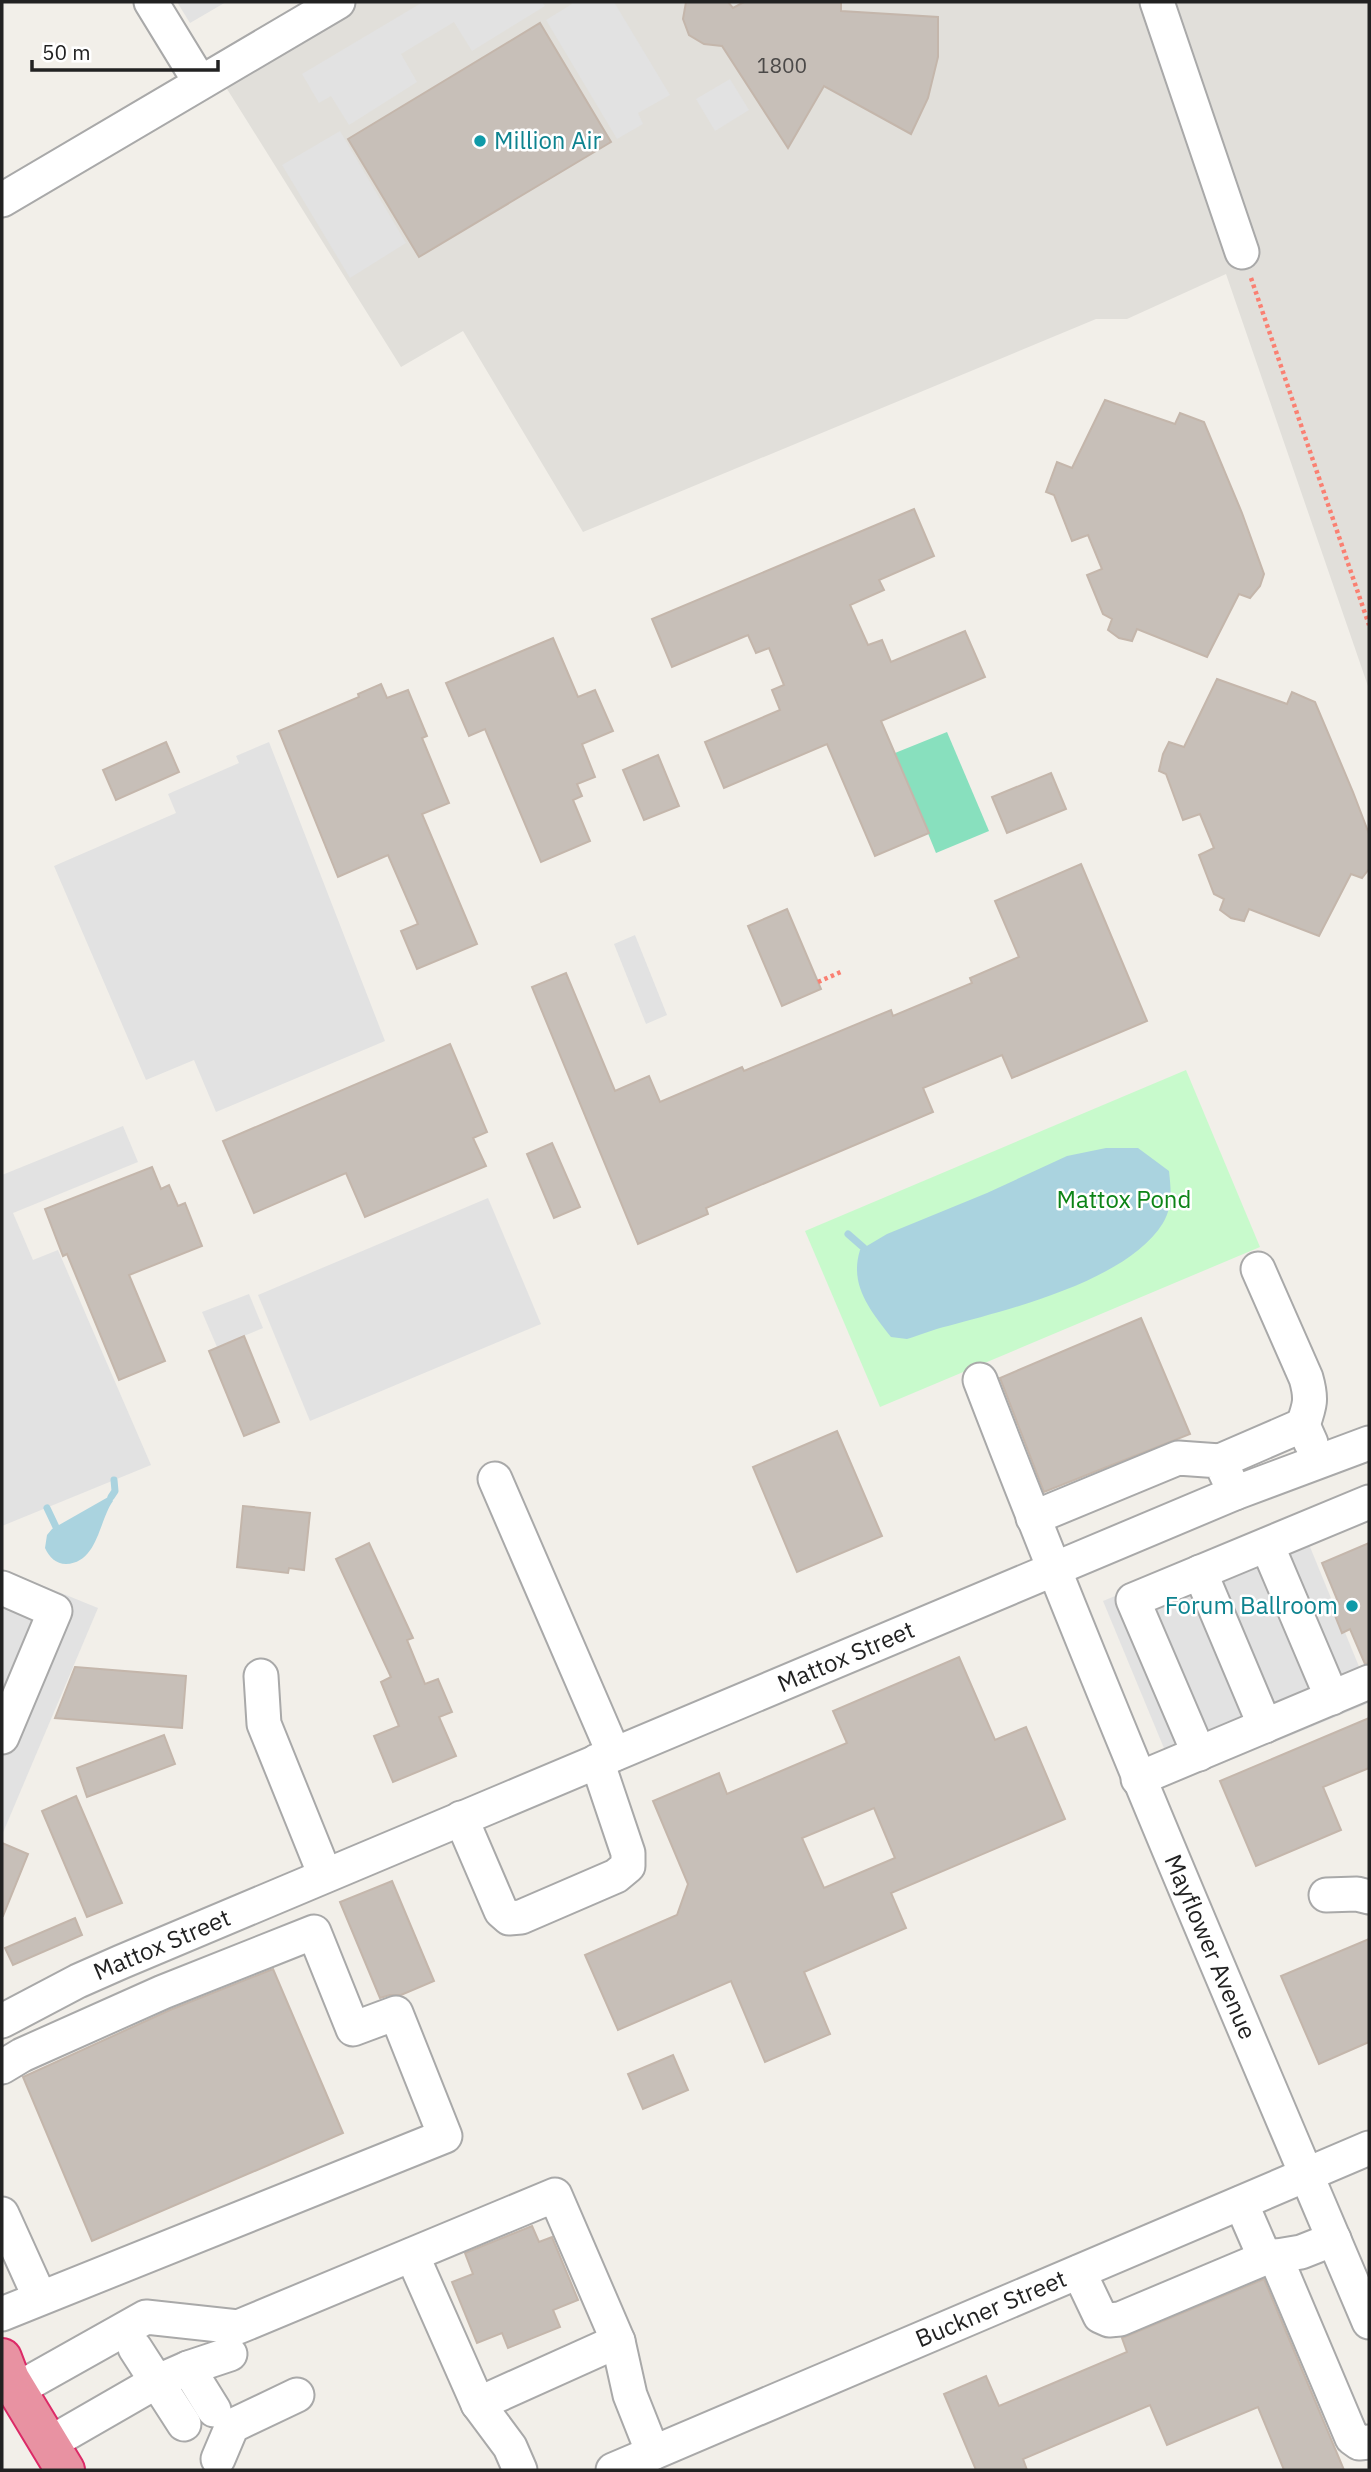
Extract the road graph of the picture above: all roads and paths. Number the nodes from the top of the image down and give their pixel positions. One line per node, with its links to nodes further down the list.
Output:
1 (150, 2): 4 (street)
2 (338, 2): 4 (street)
3 (1157, 2): 6 (street)
4 (200, 82): 5 (street)
5 (2, 200)
6 (1242, 252): 7 (path)
7 (1369, 625)
8 (843, 971): 9 (path)
9 (818, 982)
10 (1258, 1269): 12 (street)
11 (981, 1380): 19 (street, Mayflower Avenue)
12 (1303, 1425): 14 (street); 15 (street)
13 (1369, 1443): 15 (street, Mattox Street)
14 (1220, 1461): 17 (street); 19 (street)
15 (1320, 1462): 17 (street, Mattox Street)
16 (495, 1479): 30 (street)
17 (1235, 1493): 21 (street, Mattox Street)
18 (1369, 1502): 20 (street)
19 (1033, 1518): 21 (street, Mayflower Avenue)
20 (1267, 1545): 22 (street); 26 (street)
21 (1053, 1570): 30 (street, Mattox Street); 31 (street, Mayflower Avenue)
22 (1200, 1572): 27 (street); 29 (street)
23 (2, 1588): 28 (street)
24 (261, 1676): 33 (street)
25 (1369, 1682): 26 (street)
26 (1332, 1698): 27 (street)
27 (1265, 1726): 29 (street)
28 (2, 1737)
29 (1199, 1754): 31 (street)
30 (606, 1758): 32 (street, Mattox Street); 32 (street)
31 (1139, 1779): 39 (street, Mayflower Avenue)
32 (461, 1818): 33 (street, Mattox Street)
33 (325, 1875): 36 (street, Mattox Street)
34 (1326, 1895): 35 (street)
35 (1369, 1897)
36 (6, 2011)
37 (2, 2067): 46 (street)
38 (1369, 2148): 39 (street, Buckner Street)
39 (1307, 2175): 40 (street, Buckner Street); 42 (street, Mayflower Avenue)
40 (1241, 2203): 44 (street); 45 (street, Buckner Street)
41 (2, 2214): 46 (street)
42 (1334, 2239): 44 (street); 48 (street, Mayflower Avenue)
43 (412, 2255): 49 (street); 53 (street); 56 (street)
44 (1270, 2257): 45 (street); 59 (street)
45 (1079, 2272): 60 (street, Buckner Street)
46 (40, 2298): 47 (street)
47 (2, 2314)
48 (1369, 2322)
49 (618, 2341): 56 (street); 60 (street)
50 (135, 2348): 54 (street)
51 (230, 2354): 52 (street)
52 (188, 2368): 54 (street); 57 (street)
53 (7, 2375): 61 (highway)
54 (156, 2382): 58 (street); 61 (street)
55 (297, 2395): 62 (street)
56 (478, 2404): 63 (street)
57 (214, 2410)
58 (184, 2424)
59 (1369, 2442)
60 (653, 2453): 64 (street, Buckner Street)
61 (57, 2457)
62 (213, 2467)
63 (520, 2470)
64 (613, 2470)

